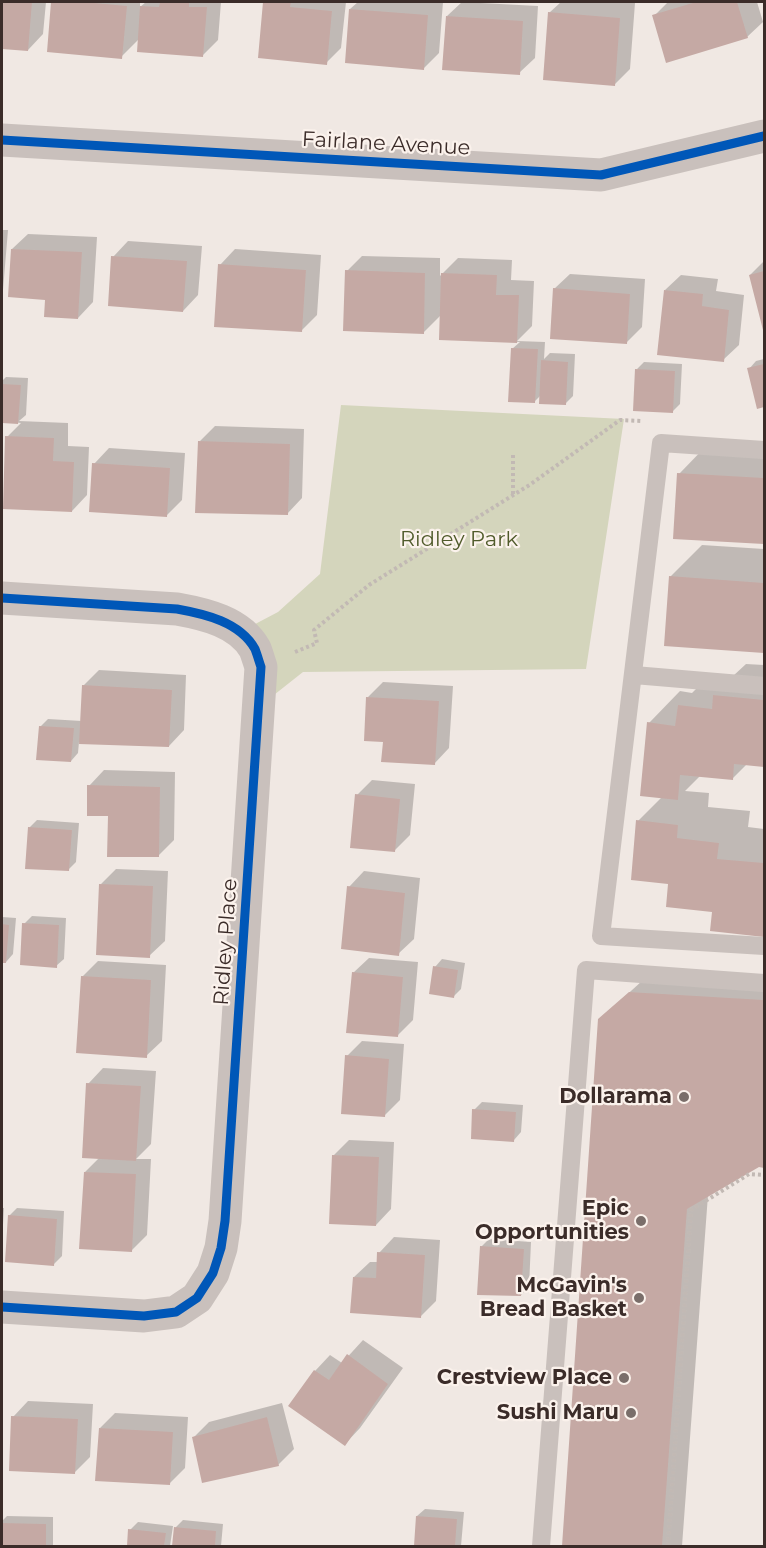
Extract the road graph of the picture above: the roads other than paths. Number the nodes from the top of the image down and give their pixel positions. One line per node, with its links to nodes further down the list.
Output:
1 (765, 136): 2 (street, Fairlane Avenue)
2 (2, 140)
3 (765, 450): 5 (lane)
4 (2, 598): 9 (street, Ridley Place)
5 (634, 675): 6 (lane); 7 (lane)
6 (765, 686)
7 (765, 945)
8 (765, 983): 10 (lane)
9 (2, 1308)
10 (541, 1546)

